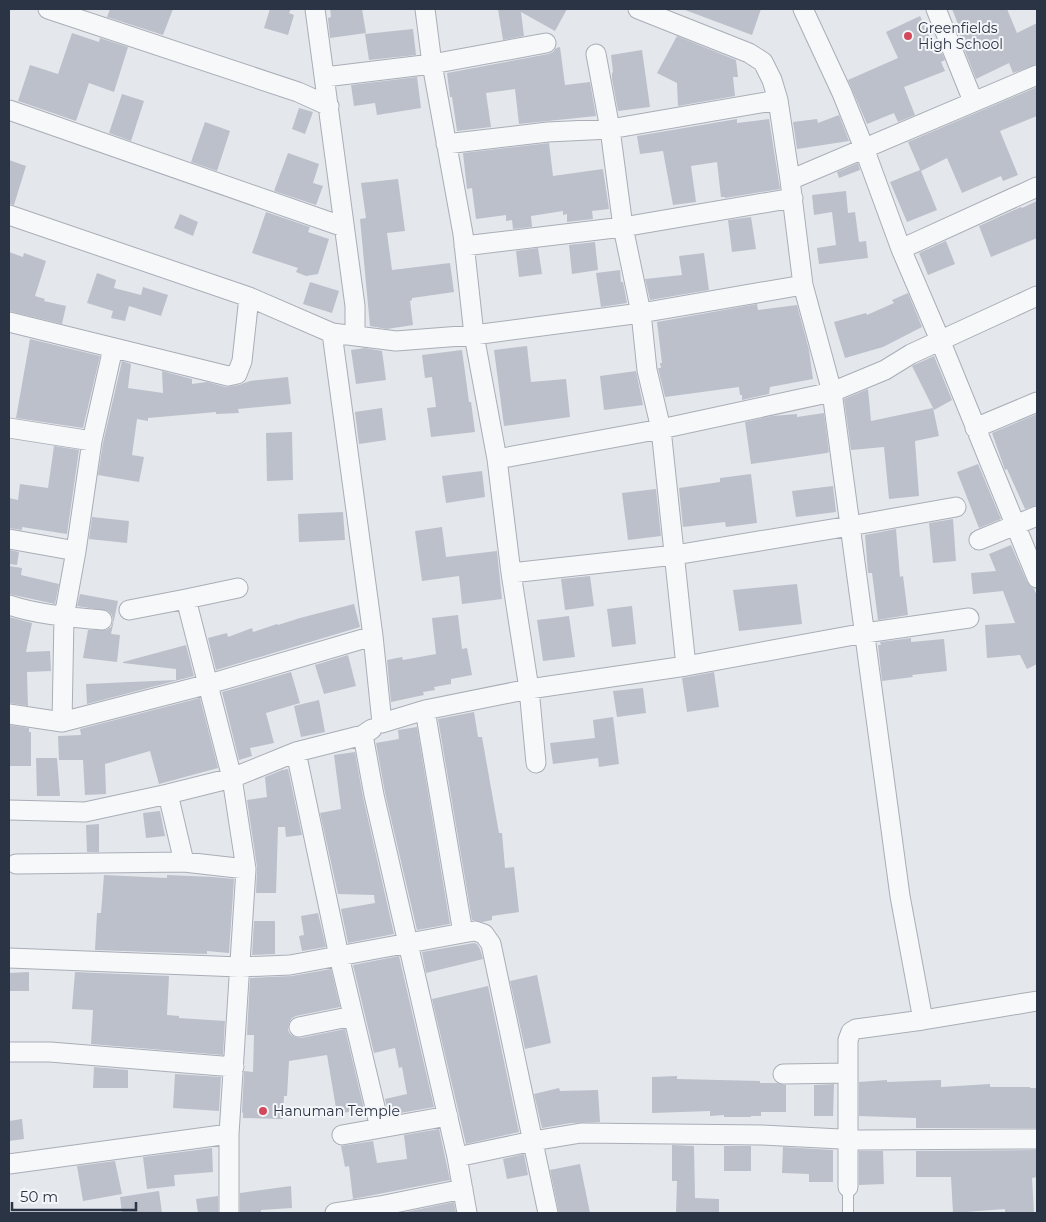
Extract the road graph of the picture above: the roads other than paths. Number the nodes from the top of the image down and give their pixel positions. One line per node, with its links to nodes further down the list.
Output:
1 (48, 9): 14 (street)
2 (315, 9): 11 (street)
3 (425, 9): 9 (street)
4 (638, 9): 12 (street)
5 (803, 9): 18 (street)
6 (936, 9): 13 (street)
7 (546, 43): 9 (street)
8 (596, 54): 16 (street)
9 (432, 64): 11 (street); 17 (street)
10 (1037, 75): 13 (street)
11 (325, 78): 14 (street)
12 (778, 100): 16 (street); 20 (street)
13 (974, 101): 18 (street)
14 (329, 106): 22 (street)
15 (9, 110): 22 (street)
16 (610, 129): 17 (street); 23 (street)
17 (446, 144): 24 (street)
18 (864, 148): 20 (street); 25 (street)
19 (1037, 187): 25 (street)
20 (792, 189): 23 (street); 26 (street)
21 (9, 215): 28 (street)
22 (344, 227): 33 (street)
23 (623, 227): 24 (street); 29 (street)
24 (464, 246): 32 (street)
25 (901, 249): 34 (street)
26 (803, 285): 29 (street); 36 (street)
27 (1037, 296): 34 (street)
28 (249, 297): 31 (street); 35 (street)
29 (641, 313): 32 (street); 40 (street)
30 (9, 322): 35 (street)
31 (332, 333): 33 (street); 61 (street)
32 (474, 335): 33 (street); 42 (street)
33 (355, 336)
34 (940, 340): 36 (street); 39 (street)
35 (113, 348): 41 (street)
36 (832, 392): 40 (street); 46 (street)
37 (1037, 402): 39 (street)
38 (9, 428): 41 (street)
39 (975, 428): 45 (street)
40 (661, 429): 42 (street); 50 (street)
41 (92, 441): 49 (street)
42 (497, 459): 51 (street)
43 (956, 507): 46 (street)
44 (1037, 516): 45 (street)
45 (1016, 525): 48 (street); 52 (street)
46 (850, 526): 50 (street); 60 (street)
47 (9, 539): 49 (street)
48 (979, 540)
49 (76, 551): 57 (street)
50 (675, 555): 51 (street); 62 (street)
51 (510, 573): 64 (street)
52 (1037, 578)
53 (238, 588): 54 (street)
54 (186, 599): 56 (street); 63 (street)
55 (9, 605): 57 (street)
56 (129, 610)
57 (64, 617): 59 (street); 67 (street)
58 (969, 618): 60 (street)
59 (102, 620)
60 (865, 633): 62 (street); 85 (street)
61 (373, 636): 63 (street); 68 (street)
62 (686, 666): 64 (street)
63 (208, 684): 67 (street); 72 (street)
64 (528, 689): 65 (street); 71 (street)
65 (425, 710): 68 (street); 78 (street)
66 (9, 714): 67 (street)
67 (62, 722)
68 (382, 723): 69 (street)
69 (363, 735): 70 (street); 79 (street)
70 (296, 752): 72 (street); 80 (street)
71 (536, 763)
72 (232, 778): 73 (street); 77 (street)
73 (168, 794): 74 (street); 75 (street)
74 (9, 810)
75 (184, 862): 76 (street); 77 (street)
76 (16, 864)
77 (246, 869): 82 (street)
78 (463, 933): 79 (street); 97 (street)
79 (409, 943): 80 (street); 91 (street)
80 (339, 956): 82 (street); 84 (street)
81 (9, 958): 82 (street)
82 (240, 967): 88 (street)
83 (1037, 1001): 85 (street)
84 (354, 1016): 86 (street); 92 (street)
85 (923, 1020): 89 (street)
86 (299, 1027)
87 (9, 1052): 88 (street)
88 (234, 1067): 93 (street)
89 (848, 1073): 90 (street); 95 (street)
90 (783, 1074)
91 (448, 1116): 92 (street); 98 (street)
92 (380, 1128): 94 (street)
93 (229, 1134): 99 (street); 103 (street)
94 (342, 1135)
95 (847, 1139): 96 (street); 97 (street); 100 (street)
96 (1037, 1140)
97 (533, 1141): 98 (street); 106 (street)
98 (457, 1157): 101 (street)
99 (9, 1164)
100 (848, 1187): 107 (lane)
101 (463, 1189): 102 (street); 105 (street)
102 (381, 1210): 104 (street)
103 (229, 1213)
104 (335, 1213)
105 (468, 1213)
106 (548, 1213)
107 (848, 1213)

